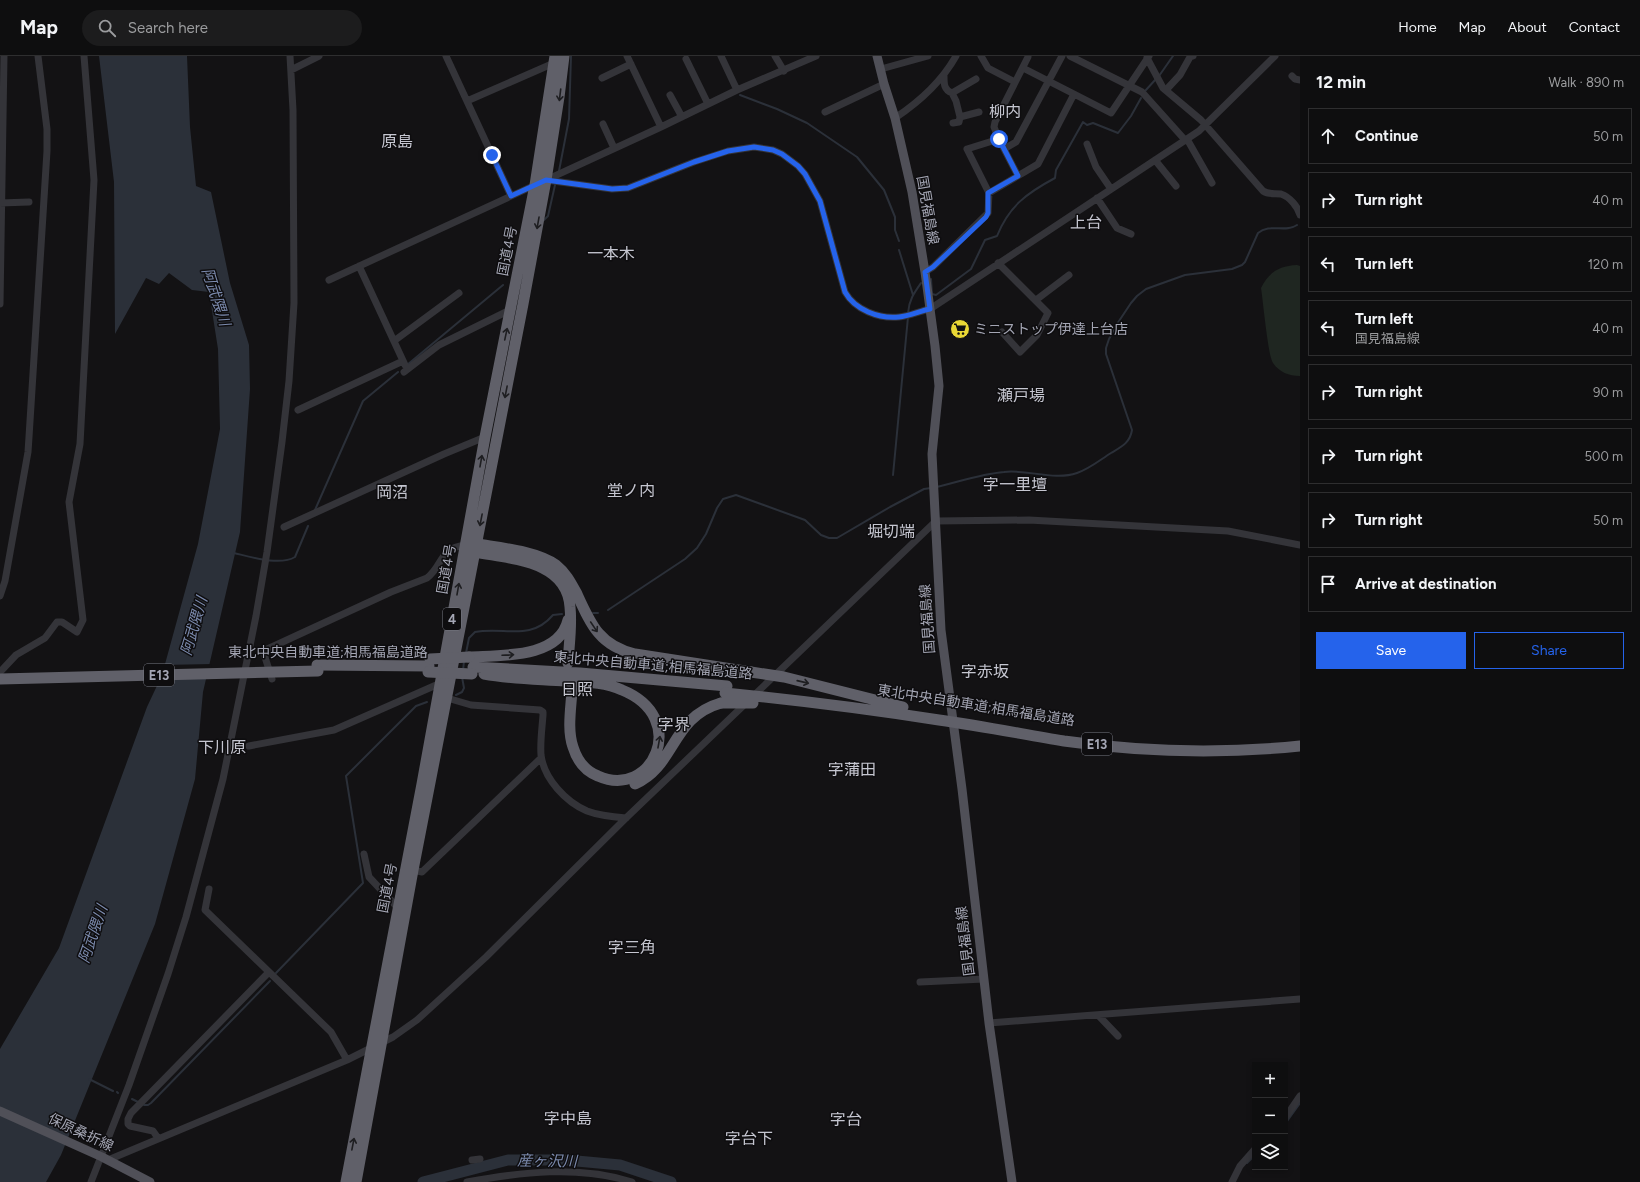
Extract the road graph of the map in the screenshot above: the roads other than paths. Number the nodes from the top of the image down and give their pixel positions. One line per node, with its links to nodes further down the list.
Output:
1 (4, 56): 73 (street)
2 (38, 56): 27 (street)
3 (42, 56): 27 (street)
4 (84, 56): 103 (street)
5 (290, 56): 29 (street)
6 (319, 56): 29 (street)
7 (446, 56): 46 (street)
8 (564, 56): 64 (highway, 国道4号 / 4, one-way to 64)
9 (627, 56): 26 (street)
10 (720, 56): 41 (street)
11 (775, 56): 31 (street)
12 (816, 56): 31 (street)
13 (878, 56): 30 (main road, 国見福島線)
14 (928, 56): 30 (street)
15 (956, 56): 32 (street)
16 (981, 56): 38 (street)
17 (1028, 56): 28 (street)
18 (1062, 56): 37 (street)
19 (1070, 56): 25 (street)
20 (1193, 56): 42 (street)
21 (1275, 56): 55 (street)
22 (1148, 57): 40 (street); 42 (street)
23 (554, 59): 46 (street); 66 (highway, 国道4号 / 4)
24 (686, 59): 47 (street)
25 (1080, 59): 40 (street)
26 (631, 64): 34 (street); 56 (street)
27 (39, 67): 98 (street)
28 (1023, 68): 37 (street); 38 (street)
29 (291, 70): 134 (street)
30 (881, 70): 39 (main road, 国見福島線)
31 (784, 71): 41 (street)
32 (944, 76): 43 (street); 52 (street)
33 (1292, 76): 36 (street)
34 (602, 78)
35 (976, 79): 43 (street)
36 (1300, 80)
37 (1048, 81): 44 (street); 61 (street)
38 (1015, 82): 57 (street)
39 (884, 84): 48 (street); 52 (main road, 国見福島線)
40 (1128, 86): 44 (street); 58 (street)
41 (737, 90): 47 (street)
42 (1166, 90): 55 (street)
43 (952, 93): 51 (street)
44 (1074, 94): 63 (street)
45 (670, 95): 50 (street)
46 (467, 101): 70 (street)
47 (708, 104): 50 (street)
48 (825, 112)
49 (979, 112): 51 (street)
50 (682, 117): 56 (street)
51 (960, 117): 53 (street)
52 (895, 118): 79 (main road, 国見福島線)
53 (953, 123)
54 (603, 124): 60 (street)
55 (1206, 126): 58 (street); 74 (street)
56 (661, 127): 60 (street)
57 (999, 139): 61 (street); 69 (street)
58 (1186, 139): 62 (street); 65 (street)
59 (1087, 144): 68 (street)
60 (614, 148): 64 (street)
61 (1004, 149): 63 (street)
62 (1155, 160): 67 (street); 68 (street)
63 (1018, 176): 69 (street)
64 (546, 180): 66 (street); 85 (highway, 国道4号 / 4, one-way to 85); 86 (street)
65 (1212, 183)
66 (535, 185): 70 (street); 87 (highway, 国道4号 / 4)
67 (1176, 186)
68 (1111, 189): 71 (street)
69 (988, 193): 79 (street)
70 (511, 196): 78 (street)
71 (1096, 198): 76 (street); 77 (street)
72 (30, 202): 73 (street)
73 (1, 203): 75 (street)
74 (1300, 215)
75 (1, 225): 84 (street)
76 (1131, 234)
77 (998, 263): 83 (street); 86 (street)
78 (359, 266): 81 (street); 89 (street)
79 (925, 272): 86 (main road, 国見福島線)
80 (1069, 275): 83 (street)
81 (329, 280)
82 (459, 293): 89 (street)
83 (1036, 300): 88 (street)
84 (0, 304)
85 (523, 304): 87 (street); 96 (highway, 国道4号 / 4, one-way to 96)
86 (930, 309): 93 (main road, 国見福島線)
87 (511, 310): 90 (street); 92 (highway, 国道4号 / 4, one-way to 87)
88 (1002, 332)
89 (394, 341): 90 (street)
90 (403, 361): 91 (street)
91 (298, 410)
92 (485, 437): 94 (street); 96 (highway, 国道4号 / 4, one-way to 92)
93 (936, 521): 95 (street); 115 (street); 121 (main road, 国見福島線)
94 (284, 527)
95 (1300, 545)
96 (473, 547): 97 (highway); 99 (highway); 106 (street); 107 (highway, 国道4号 / 4)
97 (576, 592): 99 (highway); 110 (highway, one-way to 110, bridge)
98 (0, 596)
99 (570, 607): 101 (highway, one-way to 99)
100 (429, 666): 101 (highway, bridge); 101 (highway, 東北中央自動車道;相馬福島道路 / E13, bridge); 102 (highway, 東北中央自動車道;相馬福島道路 / E13); 102 (highway, 東北中央自動車道;相馬福島道路 / E13)
101 (471, 666): 104 (highway, 東北中央自動車道;相馬福島道路 / E13); 108 (highway, 東北中央自動車道;相馬福島道路 / E13)
102 (317, 668): 103 (highway, 東北中央自動車道;相馬福島道路 / E13); 105 (highway, 東北中央自動車道;相馬福島道路 / E13, bridge)
103 (0, 673)
104 (484, 674): 108 (highway, 東北中央自動車道;相馬福島道路 / E13); 108 (highway, one-way to 104)
105 (0, 679)
106 (272, 679)
107 (445, 682): 109 (highway, 国道4号 / 4); 112 (street); 119 (highway, 国道4号 / 4)
108 (724, 694): 110 (highway, 東北中央自動車道;相馬福島道路 / E13, bridge); 110 (highway, bridge)
109 (447, 698): 114 (street); 117 (highway, 国道4号 / 4)
110 (899, 710): 111 (highway, 東北中央自動車道;相馬福島道路 / E13); 113 (highway, 東北中央自動車道;相馬福島道路 / E13, bridge)
111 (1300, 741)
112 (249, 746)
113 (1300, 746)
114 (541, 758): 115 (street); 117 (street)
115 (626, 818): 127 (street)
116 (364, 854): 119 (street)
117 (413, 870): 127 (highway, 国道4号 / 4)
118 (209, 888): 120 (street)
119 (398, 908): 127 (highway, 国道4号 / 4)
120 (269, 972): 128 (street); 132 (street)
121 (984, 979): 122 (street); 125 (main road, 国見福島線)
122 (920, 982)
123 (1300, 999): 124 (street)
124 (1098, 1015): 125 (street); 126 (street)
125 (989, 1024): 143 (main road, 国見福島線)
126 (1118, 1036)
127 (376, 1046): 128 (street); 139 (highway, 国道4号 / 4, one-way to 127); 140 (highway, 国道4号 / 4)
128 (347, 1060): 132 (street)
129 (1300, 1096): 131 (street)
130 (0, 1111): 134 (main road, 保原桑折線)
131 (1288, 1114)
132 (158, 1138): 134 (street)
133 (1252, 1152): 144 (street)
134 (103, 1157): 137 (street); 138 (main road, 保原桑折線)
135 (480, 1159): 136 (street)
136 (472, 1160)
137 (91, 1182)
138 (150, 1182)
139 (346, 1182)
140 (356, 1182)
141 (467, 1182): 142 (street)
142 (632, 1182)
143 (1012, 1182)
144 (1232, 1182)

